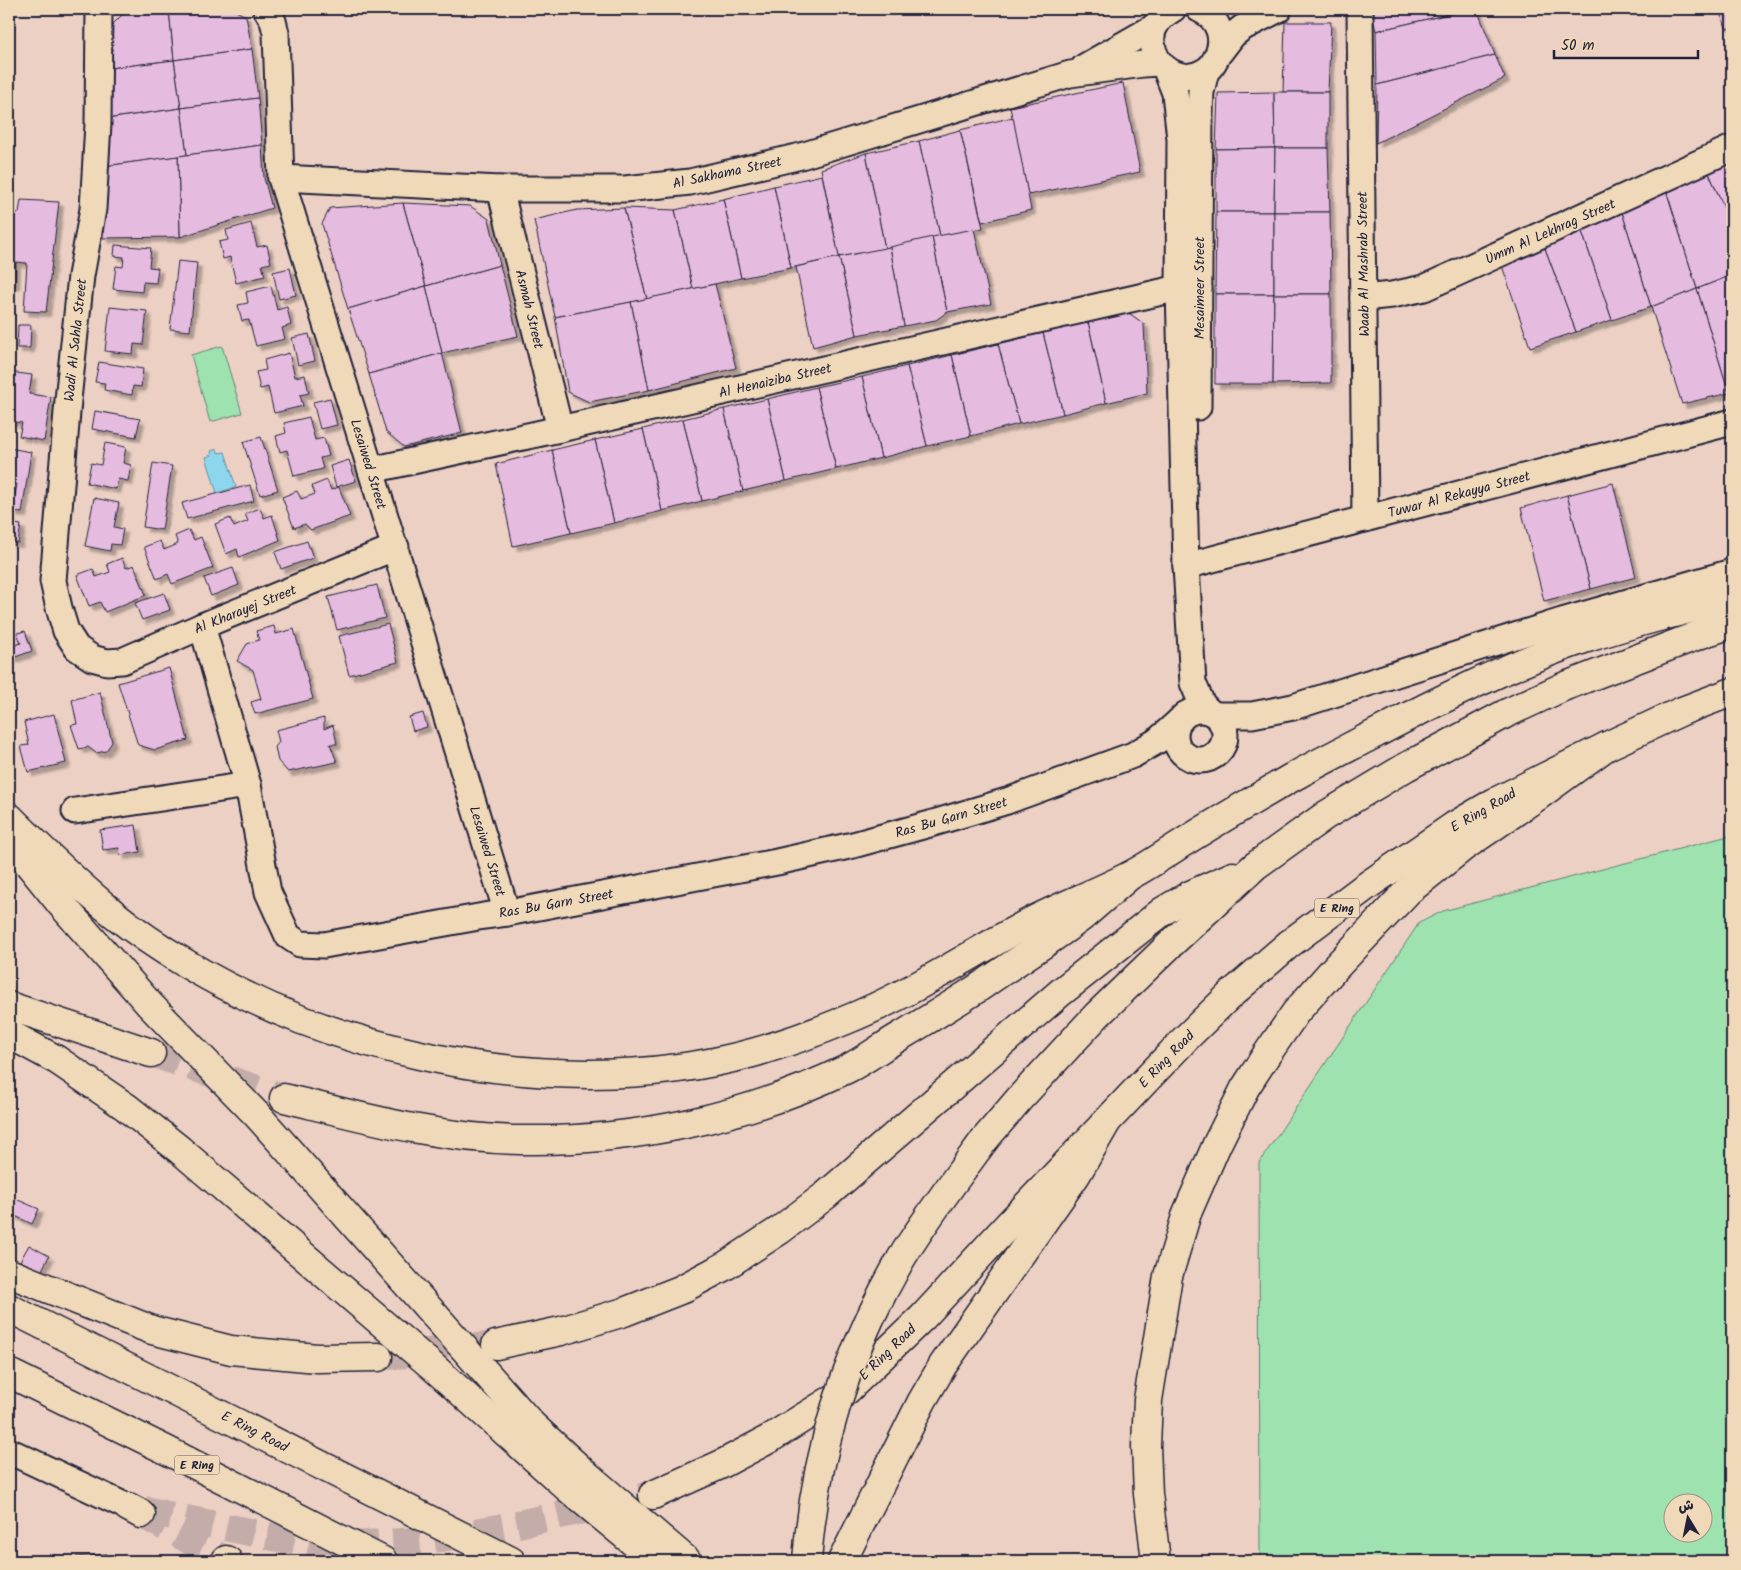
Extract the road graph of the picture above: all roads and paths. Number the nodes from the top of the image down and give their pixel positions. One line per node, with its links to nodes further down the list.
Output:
1 (99, 9): 26 (street, Wadi Al Sahla Street)
2 (266, 9): 13 (street, Lesaiwed Street)
3 (1264, 9): 6 (street)
4 (1280, 9): 8 (street)
5 (1360, 9): 16 (street, Waab Al Mashrab Street)
6 (1206, 12): 8 (street)
7 (1165, 14): 9 (street, Mesaimeer Street); 10 (street, Al Sakhama Street)
8 (1213, 62): 9 (street, Al Sakhama Street); 12 (street, Mesaimeer Street)
9 (1162, 66): 10 (street, Al Sakhama Street); 12 (street, Mesaimeer Street)
10 (1070, 74): 14 (street, Al Sakhama Street)
11 (1732, 148): 16 (street, Umm Al Lekhrag Street)
12 (1190, 162): 15 (street, Mesaimeer Street)
13 (281, 178): 14 (street, Al Sakhama Street); 19 (street, Lesaiwed Street)
14 (500, 189): 18 (street, Asmah Street)
15 (1189, 289): 18 (street, Al Henaiziba Street); 22 (street, Mesaimeer Street)
16 (1363, 298): 20 (street, Waab Al Mashrab Street)
17 (1732, 422): 20 (street, Tuwar Al Rekayya Street)
18 (560, 430): 19 (street, Al Henaiziba Street)
19 (371, 470): 21 (street, Lesaiwed Street)
20 (1365, 519): 22 (street, Tuwar Al Rekayya Street)
21 (396, 547): 26 (street, Al Kharayej Street); 38 (street, Lesaiwed Street)
22 (1186, 566): 28 (street, Mesaimeer Street)
23 (1732, 572): 28 (street)
24 (1732, 600): 37 (main road)
25 (1732, 624): 36 (main road)
26 (202, 626): 32 (street, Ras Bu Garn Street)
27 (1732, 692): 29 (main road, E Ring Road / E Ring)
28 (1198, 715): 30 (street); 30 (street); 31 (street, Ras Bu Garn Street)
29 (1607, 746): 43 (main road, E Ring Road / E Ring); 58 (main road)
30 (1184, 754): 31 (street, Ras Bu Garn Street)
31 (1133, 755): 38 (street, Ras Bu Garn Street)
32 (248, 784): 33 (street); 38 (street, Ras Bu Garn Street)
33 (75, 811)
34 (9, 817): 37 (main road)
35 (9, 834): 55 (main road)
36 (1255, 866): 46 (main road); 56 (main road, bridge)
37 (1128, 877): 42 (main road)
38 (507, 913)
39 (9, 1006): 41 (main road)
40 (9, 1034): 54 (main road)
41 (151, 1052)
42 (284, 1098)
43 (1106, 1123): 50 (main road, E Ring Road); 57 (main road)
44 (9, 1273): 47 (main road)
45 (9, 1308): 52 (main road, E Ring Road)
46 (496, 1345)
47 (378, 1357)
48 (9, 1373): 53 (main road, E Ring)
49 (9, 1451): 51 (street)
50 (653, 1495)
51 (138, 1510)
52 (506, 1558)
53 (383, 1561)
54 (660, 1561)
55 (687, 1561)
56 (807, 1561)
57 (842, 1561)
58 (1156, 1561)

